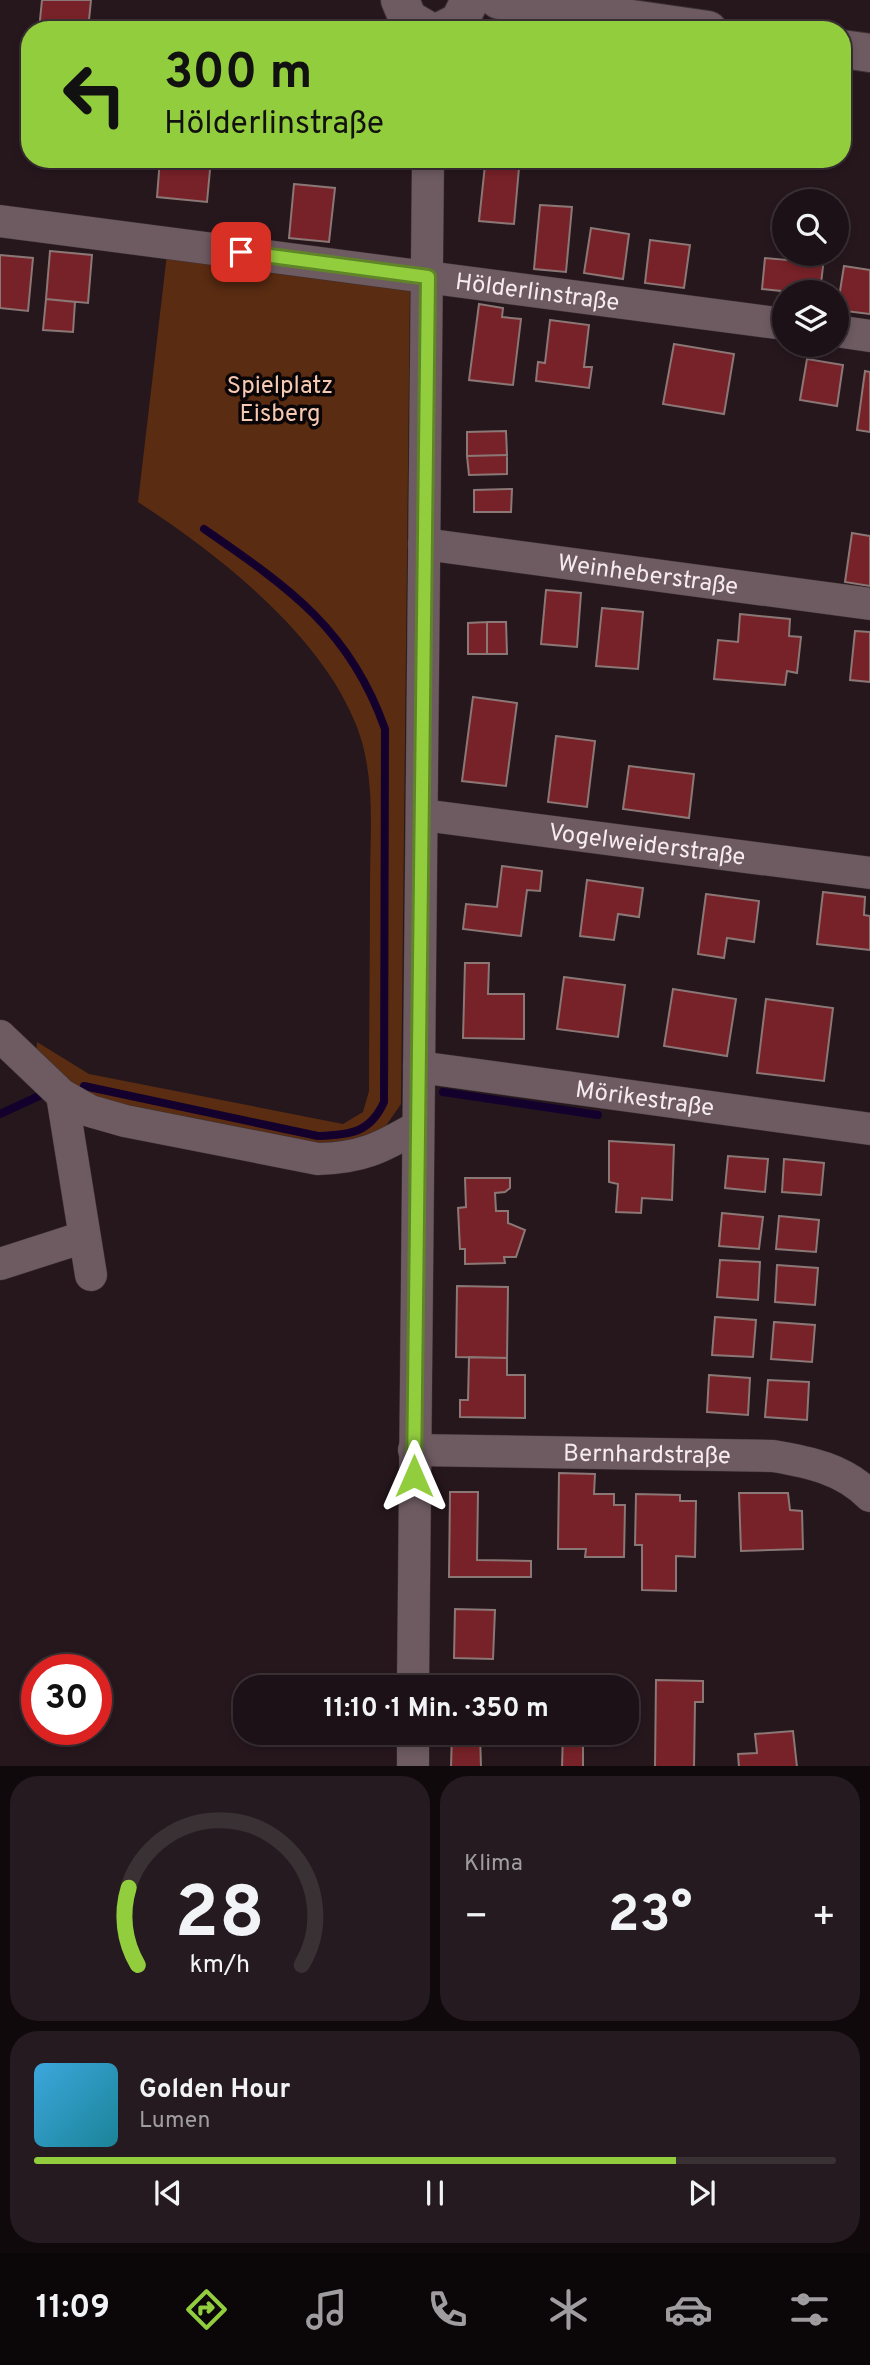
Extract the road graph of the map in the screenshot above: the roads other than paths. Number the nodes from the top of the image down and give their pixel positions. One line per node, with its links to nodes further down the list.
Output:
1 (400, 0): 4 (street)
2 (470, 0): 5 (street)
3 (499, 0): 6 (street)
4 (411, 21)
5 (457, 21)
6 (645, 21)
7 (851, 50): 8 (street)
8 (870, 53)
9 (428, 168): 11 (street)
10 (0, 220): 11 (street, Hölderlinstraße)
11 (428, 277): 12 (street, Hölderlinstraße); 15 (street)
12 (772, 322)
13 (849, 333): 14 (street)
14 (870, 336)
15 (424, 544): 16 (street, Weinheberstraße); 17 (street)
16 (870, 604)
17 (423, 815): 18 (street, Vogelweiderstraße); 20 (street)
18 (870, 873)
19 (0, 1036): 21 (street)
20 (419, 1068): 22 (street); 23 (street, Mörikestraße)
21 (62, 1095): 22 (street); 24 (street)
22 (417, 1127): 27 (street)
23 (870, 1129)
24 (84, 1237): 25 (street); 26 (street)
25 (0, 1264)
26 (90, 1275)
27 (414, 1450): 28 (street, Bernhardstraße); 29 (street)
28 (870, 1496)
29 (413, 1675)
30 (413, 1745): 31 (street)
31 (413, 1766)

